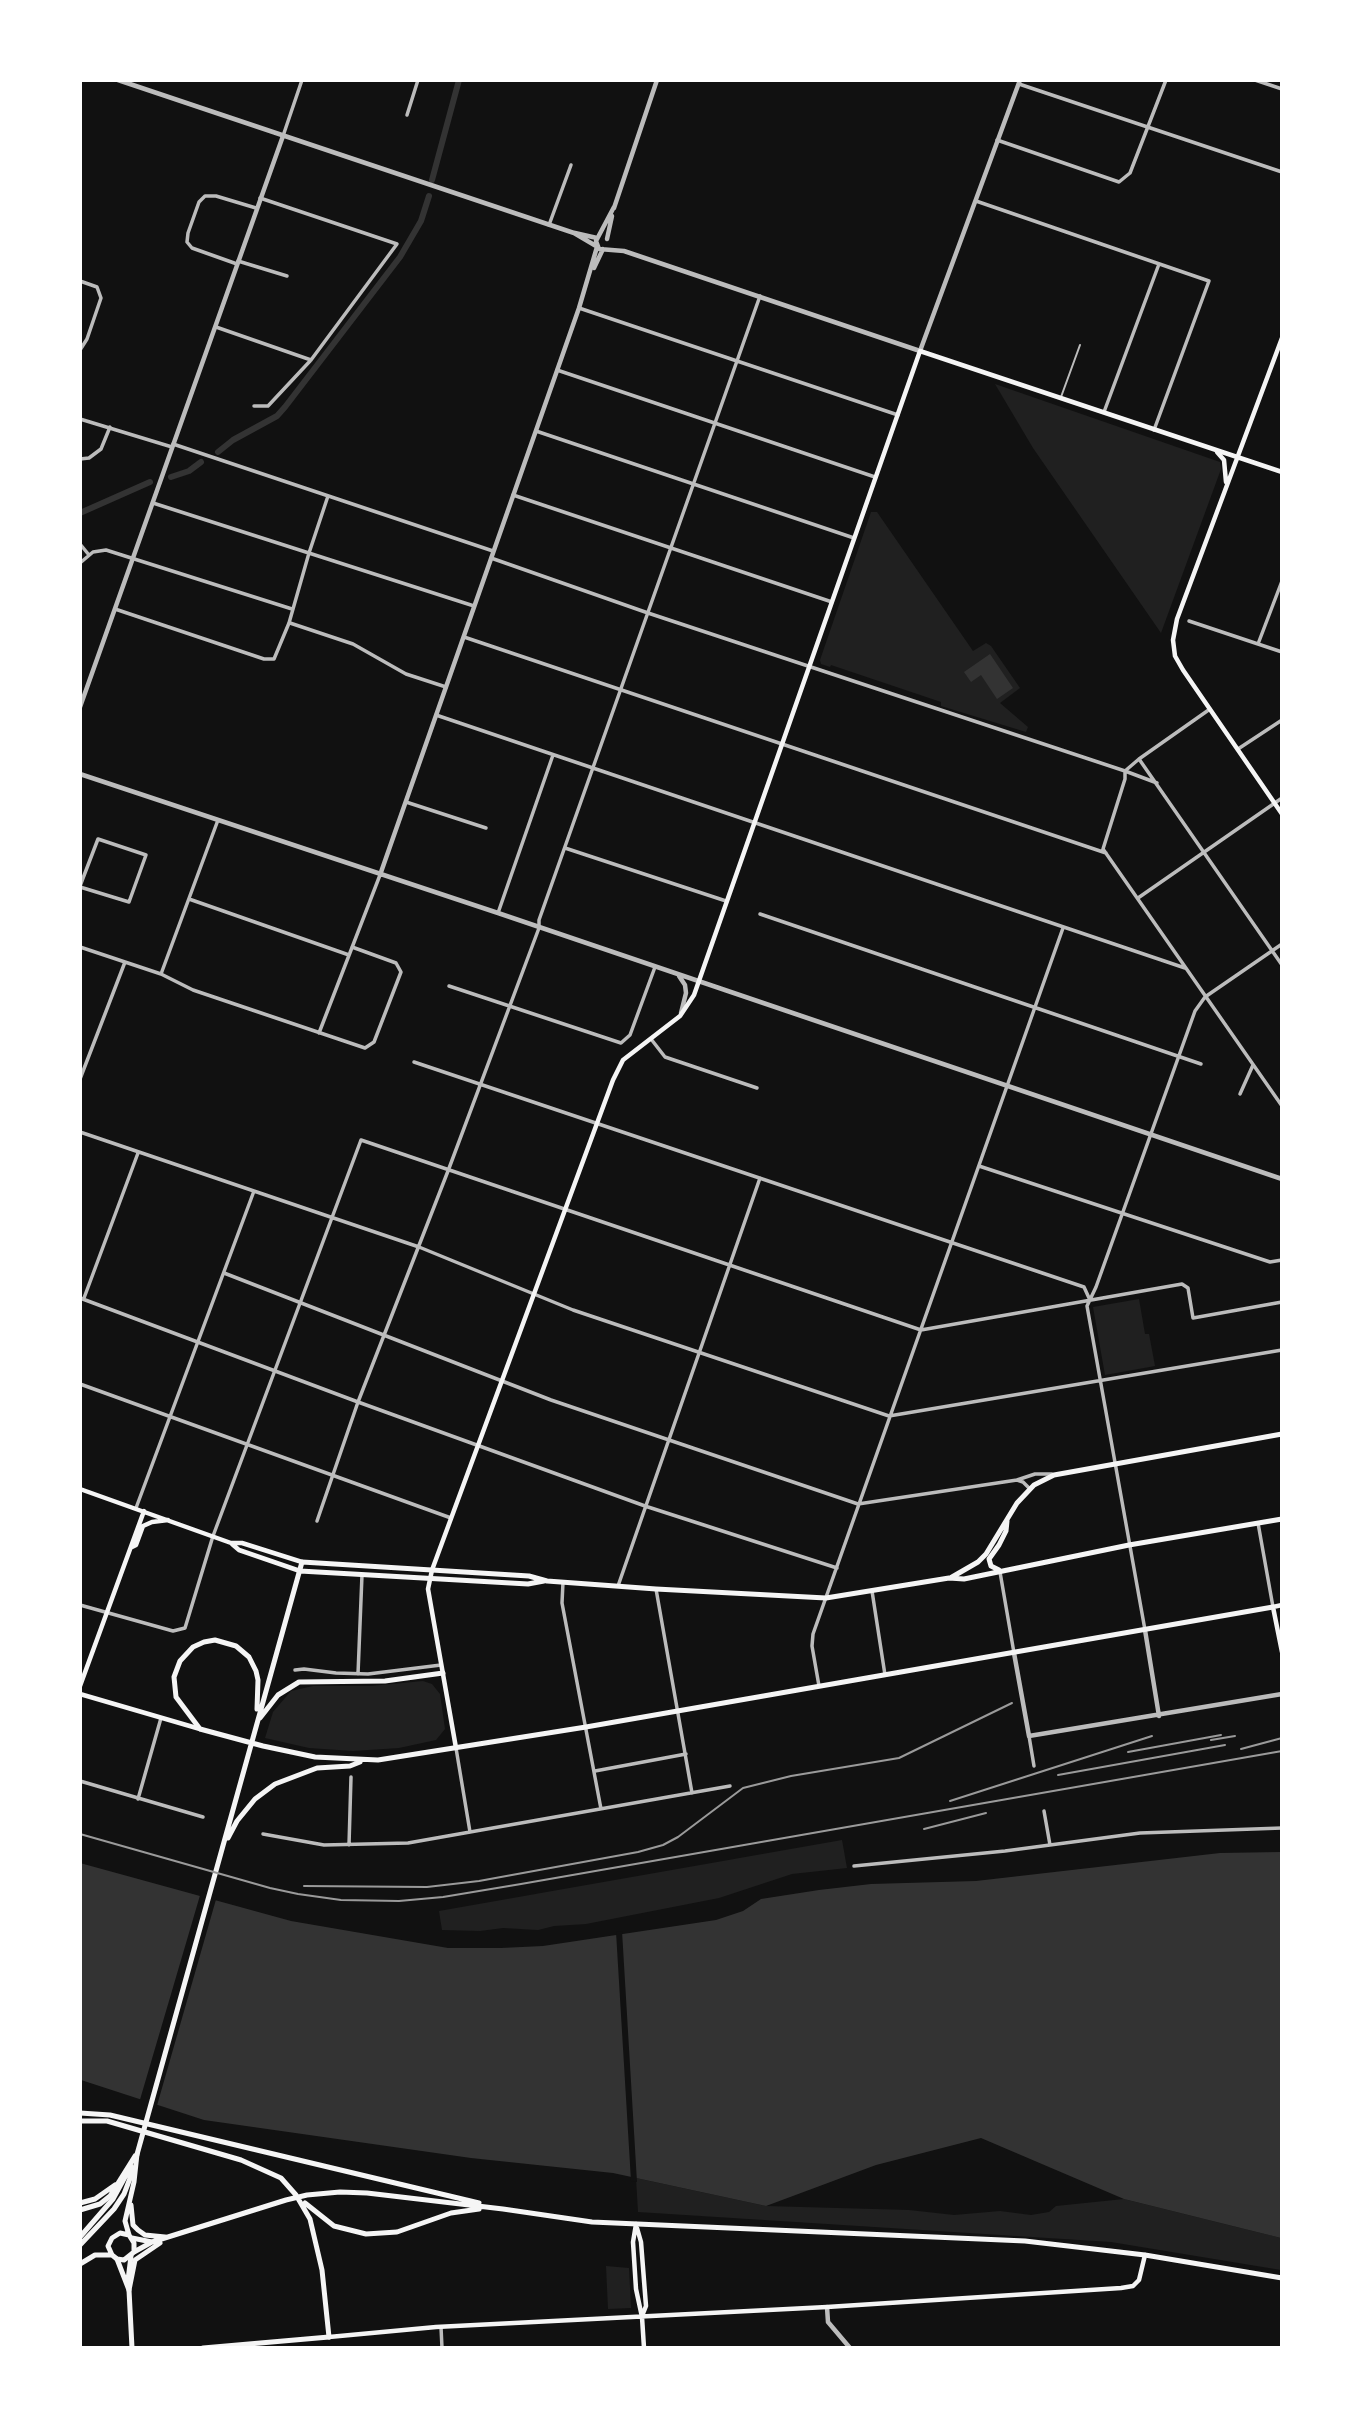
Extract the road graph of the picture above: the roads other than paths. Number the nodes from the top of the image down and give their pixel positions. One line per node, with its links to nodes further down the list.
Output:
1 (118, 80): 11 (street)
2 (302, 80): 11 (street)
3 (418, 80): 9 (street)
4 (657, 80): 17 (street)
5 (1166, 80): 10 (street)
6 (1255, 80): 8 (street)
7 (1019, 82): 10 (street); 12 (street)
8 (1282, 89)
9 (407, 115)
10 (1149, 127): 12 (street); 14 (street)
11 (283, 136): 15 (street); 19 (street)
12 (997, 140): 16 (street)
13 (571, 165): 19 (street)
14 (1282, 172)
15 (260, 198): 18 (street); 36 (street)
16 (976, 201): 26 (street); 35 (street)
17 (614, 207): 21 (street); 22 (street)
18 (256, 208): 25 (street); 25 (street)
19 (549, 225): 20 (street)
20 (574, 233): 21 (street); 23 (street)
21 (598, 238): 22 (street); 23 (street)
22 (607, 240): 23 (street); 24 (street)
23 (600, 248): 24 (street); 30 (street)
24 (624, 251): 29 (street)
25 (238, 262): 27 (street); 31 (street)
26 (1158, 264): 41 (street); 46 (street)
27 (286, 276)
28 (80, 281): 34 (street)
29 (760, 296): 35 (street); 37 (street)
30 (579, 308): 37 (street); 38 (street)
31 (216, 327): 36 (street); 48 (street)
32 (1282, 338): 50 (main road)
33 (1080, 345): 39 (lane)
34 (80, 349)
35 (920, 351): 39 (main road); 42 (main road)
36 (311, 359): 40 (street)
37 (738, 361): 42 (street); 44 (street)
38 (557, 370): 44 (street); 47 (street)
39 (1061, 398): 41 (main road)
40 (254, 406)
41 (1104, 412): 46 (main road)
42 (898, 415): 53 (main road)
43 (80, 419): 45 (street)
44 (715, 423): 53 (street); 54 (street)
45 (110, 427): 48 (street); 51 (street)
46 (1154, 430): 49 (main road)
47 (536, 431): 54 (street); 56 (street)
48 (173, 445): 57 (street); 58 (street)
49 (1214, 450): 50 (main road); 55 (main road)
50 (1237, 457): 52 (main road); 55 (main road)
51 (80, 459)
52 (1282, 472)
53 (875, 477): 59 (main road)
54 (693, 484): 59 (street); 61 (street)
55 (1226, 486): 83 (main road)
56 (513, 495): 61 (street); 62 (street)
57 (328, 496): 62 (street); 63 (street)
58 (153, 502): 63 (street); 65 (street)
59 (853, 538): 69 (main road)
60 (80, 544): 64 (street)
61 (670, 548): 69 (street); 73 (street)
62 (494, 551): 66 (street)
63 (309, 553): 70 (street); 72 (street)
64 (89, 555): 65 (street); 67 (street)
65 (133, 558): 71 (street); 72 (street)
66 (491, 558): 70 (street); 73 (street)
67 (80, 563)
68 (1282, 581): 77 (street)
69 (832, 602): 79 (main road)
70 (474, 606): 76 (street)
71 (115, 609): 75 (street); 82 (street)
72 (292, 610): 75 (street)
73 (648, 613): 79 (street); 81 (street)
74 (1189, 621): 77 (street)
75 (289, 623): 80 (street)
76 (463, 637): 80 (street); 81 (street)
77 (1258, 644): 78 (street)
78 (1282, 652)
79 (809, 666): 86 (main road); 91 (street)
80 (446, 687): 84 (street)
81 (621, 690): 86 (street); 90 (street)
82 (80, 707)
83 (1210, 709): 87 (main road); 89 (street)
84 (436, 715): 88 (street); 95 (street)
85 (1282, 720): 87 (street)
86 (782, 744): 99 (main road); 103 (street)
87 (1238, 749): 96 (main road)
88 (553, 755): 90 (street); 109 (street)
89 (1139, 759): 91 (street); 93 (street)
90 (593, 769): 99 (street); 101 (street)
91 (1125, 771): 93 (street); 103 (street)
92 (80, 774): 98 (street)
93 (1157, 783): 102 (street)
94 (1282, 798): 96 (street)
95 (405, 802): 100 (street); 104 (street)
96 (1274, 803): 97 (main road); 102 (street)
97 (1282, 814)
98 (218, 820): 104 (street); 107 (street)
99 (754, 823): 108 (main road); 112 (street)
100 (486, 828)
101 (565, 848): 108 (street); 111 (street)
102 (1204, 852): 106 (street); 116 (street)
103 (1106, 853): 106 (street)
104 (380, 875): 109 (street); 115 (street)
105 (80, 886): 105 (street)
106 (1138, 898): 121 (street)
107 (189, 899): 117 (street); 122 (street)
108 (726, 901): 124 (main road)
109 (498, 913): 111 (street)
110 (760, 914): 128 (street)
111 (539, 928): 120 (street); 127 (street)
112 (1063, 928): 121 (street); 128 (street)
113 (1282, 944): 116 (street)
114 (80, 947): 118 (street)
115 (352, 947): 117 (street); 130 (street)
116 (1272, 951): 119 (street); 126 (street)
117 (349, 955): 130 (street)
118 (125, 962): 122 (street); 136 (street)
119 (1282, 965)
120 (655, 967): 123 (street); 127 (street)
121 (1185, 968): 126 (street)
122 (161, 974): 130 (street)
123 (679, 975): 124 (street); 129 (street)
124 (699, 981): 129 (main road); 138 (street)
125 (449, 986): 127 (street)
126 (1205, 997): 132 (street); 135 (street)
127 (510, 1006): 137 (street)
128 (1035, 1008): 132 (street); 138 (street)
129 (680, 1016): 131 (main road)
130 (319, 1033)
131 (650, 1037): 139 (street); 142 (main road)
132 (1179, 1056): 134 (street); 144 (street)
133 (414, 1062): 137 (street)
134 (1202, 1064)
135 (1253, 1065): 140 (street); 141 (street)
136 (80, 1079)
137 (480, 1084): 142 (street); 147 (street)
138 (1007, 1087): 144 (street); 146 (street)
139 (757, 1088)
140 (1240, 1094)
141 (1282, 1106)
142 (597, 1124): 148 (street); 151 (main road)
143 (80, 1132): 145 (street)
144 (1151, 1135): 149 (street); 152 (street)
145 (138, 1152): 150 (street); 160 (street)
146 (979, 1166): 152 (street); 154 (street)
147 (449, 1171): 151 (street); 153 (street); 155 (street)
148 (760, 1178): 154 (street); 157 (street)
149 (1282, 1179)
150 (254, 1191): 153 (street); 158 (street)
151 (565, 1210): 157 (street); 159 (main road)
152 (1123, 1213): 156 (street); 161 (street)
153 (332, 1217): 155 (street); 163 (street)
154 (951, 1244): 161 (street); 164 (street)
155 (419, 1247): 159 (street); 165 (street)
156 (1282, 1260)
157 (729, 1265): 164 (street); 168 (street)
158 (224, 1273): 163 (street); 166 (street)
159 (534, 1293): 168 (street); 170 (main road)
160 (82, 1298): 166 (street)
161 (1090, 1300): 162 (street); 164 (street); 171 (street)
162 (1282, 1302)
163 (300, 1303): 165 (street); 169 (street)
164 (921, 1330): 175 (street)
165 (384, 1335): 170 (street); 173 (street)
166 (198, 1342): 169 (street); 174 (street)
167 (1282, 1350): 171 (street)
168 (699, 1352): 175 (street); 177 (street)
169 (275, 1369): 173 (street); 178 (street)
170 (502, 1381): 177 (street); 179 (main road)
171 (1101, 1381): 175 (street); 180 (street)
172 (80, 1384): 174 (street)
173 (358, 1402): 179 (street); 181 (street)
174 (171, 1415): 178 (street); 188 (street)
175 (889, 1416): 186 (street)
176 (1282, 1434): 180 (main road)
177 (668, 1440): 186 (street); 187 (street)
178 (247, 1444): 181 (street); 196 (street)
179 (477, 1445): 187 (street); 190 (main road)
180 (1115, 1464): 182 (main road); 198 (street)
181 (332, 1475): 190 (street); 194 (street)
182 (1054, 1475): 183 (street); 185 (main road)
183 (1017, 1480): 185 (street); 186 (street)
184 (80, 1489): 188 (main road)
185 (1030, 1489): 191 (main road)
186 (858, 1504): 201 (street)
187 (645, 1506): 201 (street); 210 (street)
188 (136, 1508): 189 (main road)
189 (144, 1511): 193 (main road); 199 (main road)
190 (451, 1518): 202 (main road)
191 (1007, 1518): 203 (main road); 206 (main road)
192 (1282, 1519): 195 (main road)
193 (170, 1520): 196 (main road); 199 (main road)
194 (317, 1521)
195 (1258, 1523): 198 (main road); 216 (street)
196 (213, 1536): 197 (main road); 217 (street)
197 (231, 1543): 200 (main road); 204 (main road)
198 (1129, 1545): 203 (main road); 218 (street)
199 (131, 1548): 217 (main road)
200 (302, 1562): 202 (main road); 204 (main road)
201 (837, 1568): 213 (street)
202 (432, 1570): 207 (main road); 208 (main road)
203 (999, 1570): 206 (main road); 220 (street)
204 (300, 1571): 205 (main road); 233 (main road)
205 (362, 1574): 207 (main road); 224 (street)
206 (949, 1578): 212 (main road)
207 (429, 1579): 208 (main road); 221 (main road)
208 (547, 1581): 209 (main road)
209 (563, 1582): 210 (main road); 234 (street)
210 (618, 1586): 211 (main road)
211 (656, 1589): 213 (main road); 230 (street)
212 (872, 1591): 213 (main road); 225 (street)
213 (826, 1598): 227 (street)
214 (80, 1605): 217 (street)
215 (1282, 1605): 216 (main road)
216 (1273, 1607): 218 (main road); 219 (main road)
217 (107, 1612): 226 (main road)
218 (1145, 1630): 220 (main road); 231 (street)
219 (1282, 1652)
220 (1014, 1653): 225 (main road); 236 (street)
221 (441, 1665): 223 (main road); 224 (street)
222 (295, 1670): 224 (street)
223 (443, 1673): 233 (main road); 237 (main road)
224 (358, 1674)
225 (885, 1675): 227 (main road)
226 (80, 1686)
227 (819, 1686): 230 (main road)
228 (80, 1694): 232 (main road)
229 (1282, 1694): 231 (street)
230 (679, 1711): 234 (main road); 238 (street)
231 (1158, 1716): 236 (street)
232 (161, 1718): 235 (main road); 246 (street)
233 (256, 1723): 235 (main road); 255 (main road)
234 (586, 1727): 237 (main road); 241 (street)
235 (200, 1729): 239 (main road)
236 (1029, 1736): 240 (street)
237 (456, 1748): 239 (main road); 251 (street)
238 (686, 1754): 241 (street); 245 (street)
239 (365, 1760): 255 (main road)
240 (1034, 1766)
241 (595, 1771): 247 (street)
242 (351, 1777): 253 (street)
243 (80, 1781): 246 (street)
244 (730, 1786): 245 (street)
245 (692, 1793): 247 (street)
246 (138, 1799): 249 (street)
247 (601, 1809): 251 (street)
248 (1044, 1811): 254 (street)
249 (203, 1817)
250 (1282, 1828): 254 (street)
251 (470, 1833): 253 (street)
252 (263, 1834): 253 (street)
253 (349, 1845)
254 (1050, 1845): 256 (street)
255 (223, 1850): 259 (main road)
256 (854, 1866)
257 (80, 2113): 263 (main road)
258 (80, 2121): 260 (main road)
259 (137, 2154): 261 (main road); 262 (main road); 264 (main road); 266 (main road); 270 (main road)
260 (296, 2195): 263 (main road); 280 (main road)
261 (131, 2198): 267 (main road); 268 (main road)
262 (80, 2203)
263 (503, 2208): 265 (main road); 268 (main road)
264 (80, 2210)
265 (636, 2224): 272 (main road); 278 (main road); 278 (main road)
266 (80, 2237)
267 (131, 2237): 269 (main road); 271 (main road); 273 (main road)
268 (168, 2238): 269 (main road); 276 (main road)
269 (152, 2242): 271 (main road)
270 (80, 2245)
271 (132, 2254): 273 (main road); 276 (main road)
272 (1145, 2255): 275 (main road); 277 (main road)
273 (115, 2257): 274 (main road); 276 (main road)
274 (80, 2264)
275 (1282, 2278)
276 (128, 2286): 281 (main road)
277 (827, 2307): 278 (main road); 285 (street)
278 (642, 2317): 279 (main road); 284 (main road)
279 (441, 2327): 280 (main road); 283 (street)
280 (329, 2336): 282 (main road)
281 (132, 2347)
282 (203, 2347)
283 (442, 2347)
284 (644, 2347)
285 (850, 2347)

